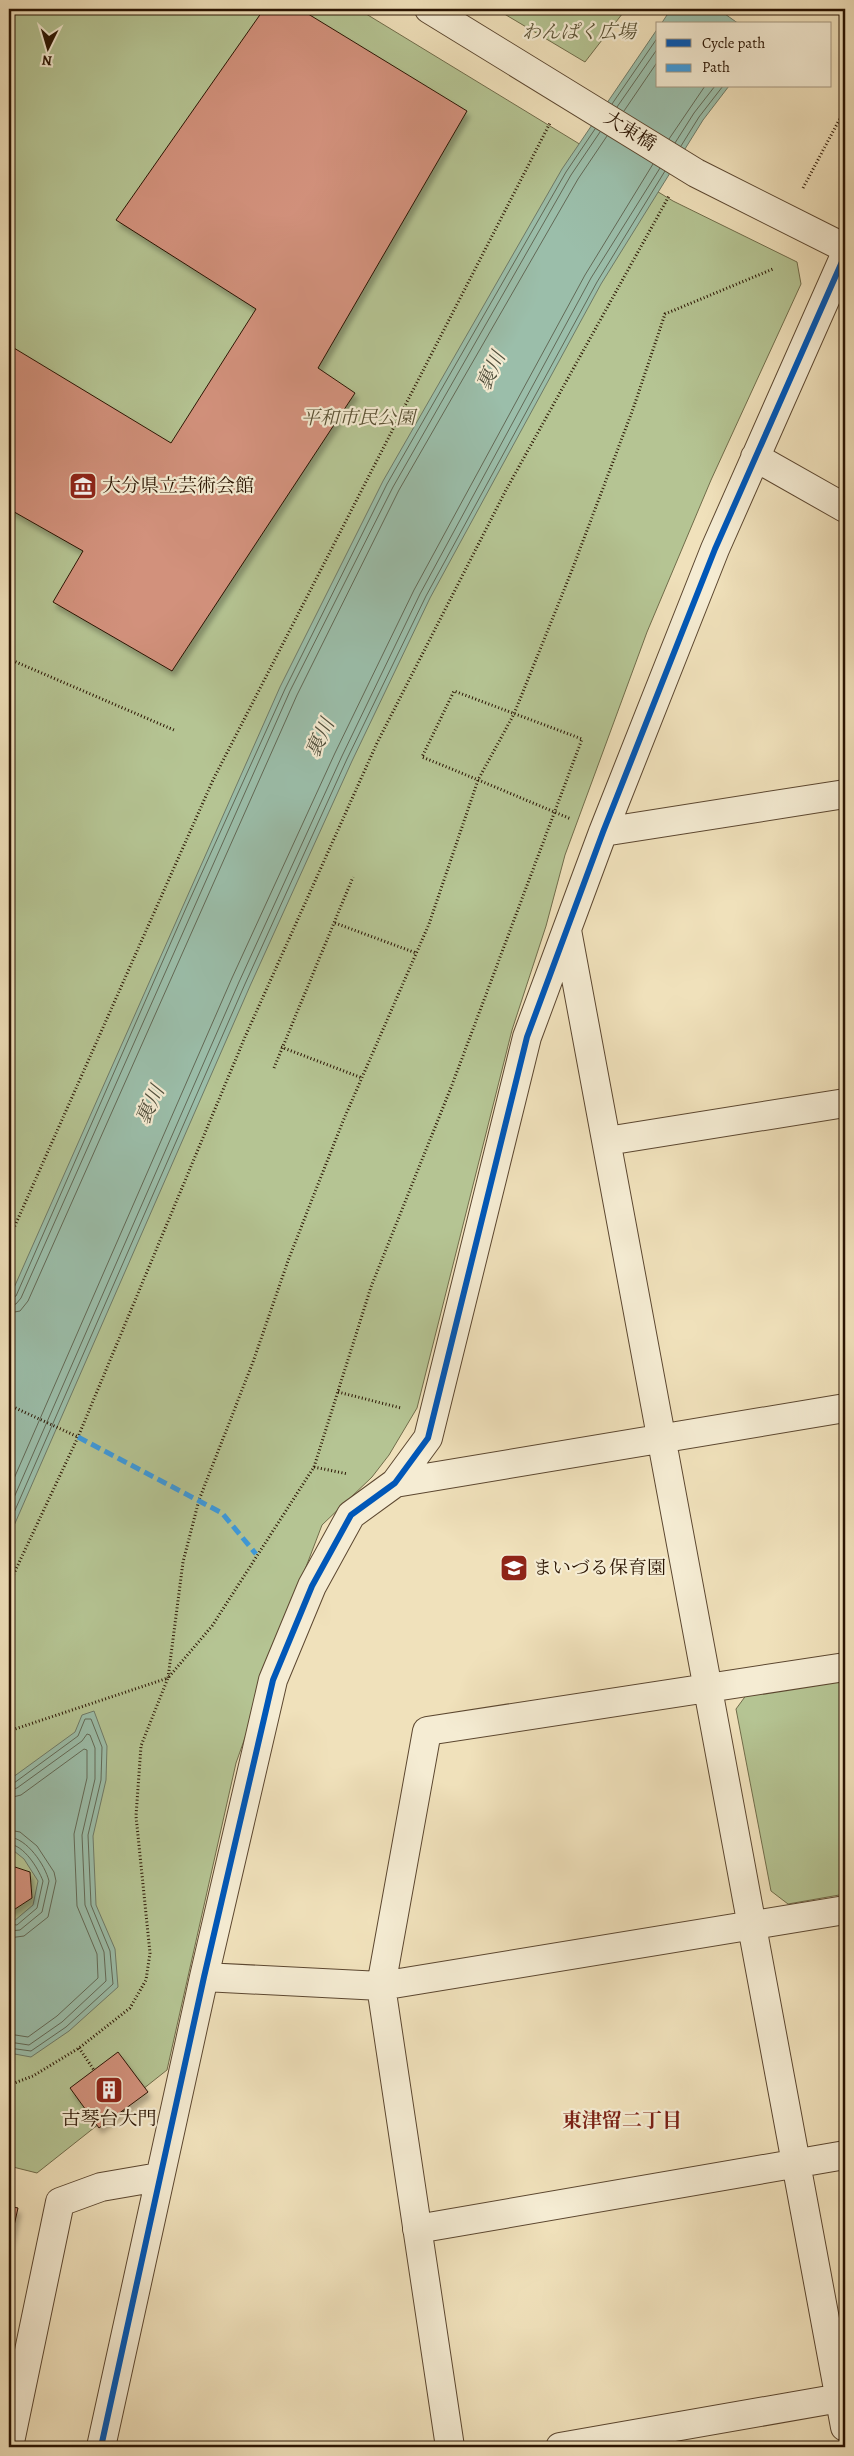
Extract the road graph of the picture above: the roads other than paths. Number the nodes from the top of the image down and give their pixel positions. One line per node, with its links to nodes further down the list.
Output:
1 (429, 9): 2 (street, 大東橋)
2 (845, 248)
3 (845, 255): 4 (street)
4 (755, 457): 5 (street); 7 (street)
5 (845, 508)
6 (845, 794): 7 (street)
7 (603, 832): 8 (street)
8 (566, 929): 10 (street); 13 (street)
9 (845, 1103): 10 (street)
10 (606, 1141): 12 (street)
11 (845, 1408): 12 (street)
12 (663, 1438): 13 (street); 15 (street)
13 (395, 1483): 18 (street)
14 (845, 1667): 15 (street)
15 (708, 1688): 17 (street); 19 (street)
16 (845, 1910): 17 (street)
17 (753, 1925): 19 (street); 21 (street)
18 (204, 1977): 19 (street); 22 (street)
19 (381, 1986): 23 (street)
20 (845, 2155): 21 (street)
21 (796, 2163): 23 (street); 24 (street)
22 (159, 2177): 25 (street); 28 (street)
23 (418, 2229): 29 (street)
24 (840, 2398): 26 (street); 30 (street)
25 (14, 2401): 27 (street)
26 (845, 2427)
27 (9, 2447)
28 (101, 2447)
29 (450, 2447)
30 (560, 2447)

